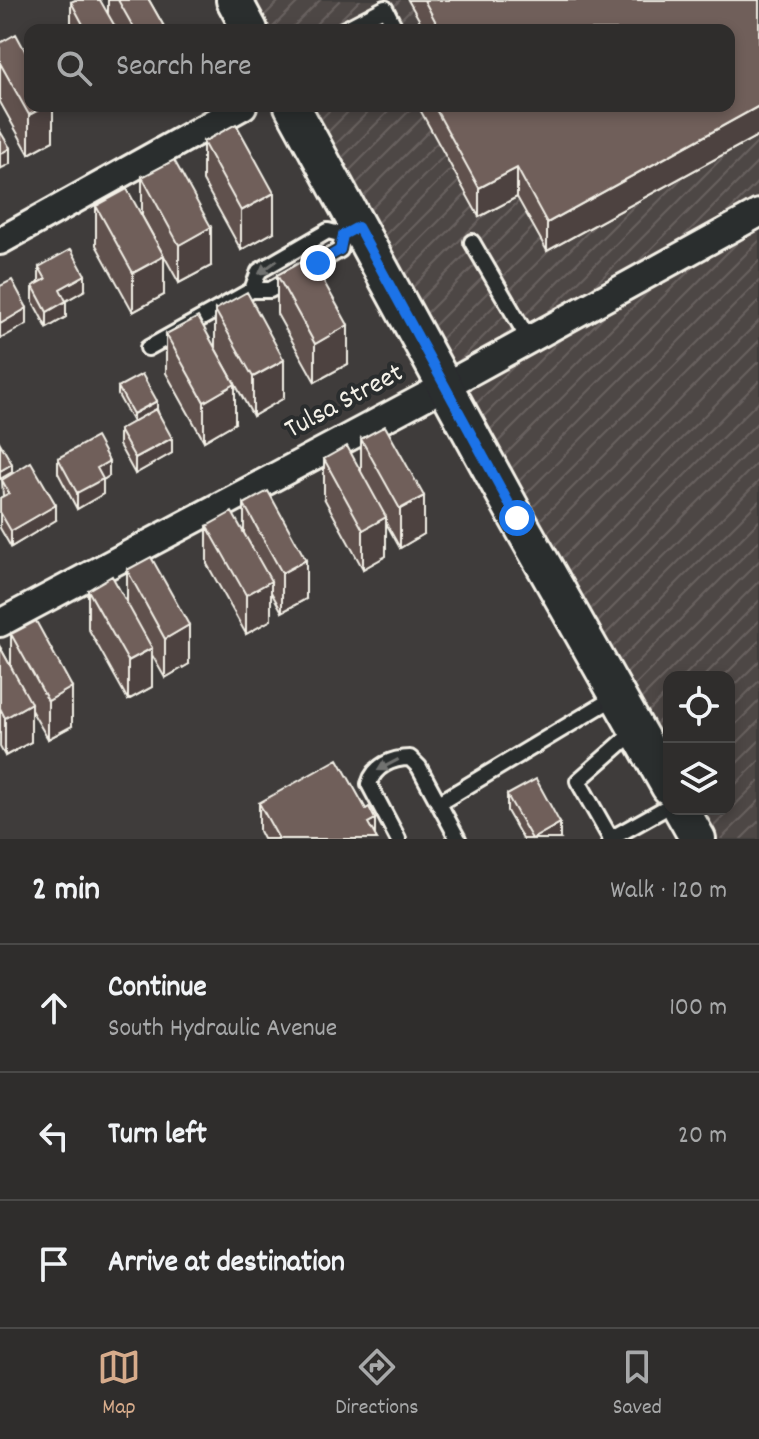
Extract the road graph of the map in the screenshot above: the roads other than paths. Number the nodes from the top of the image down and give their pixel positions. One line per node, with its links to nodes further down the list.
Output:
1 (234, 0): 2 (street)
2 (247, 24)
3 (354, 24): 4 (lane)
4 (393, 24)
5 (232, 112): 9 (street)
6 (295, 112): 8 (street)
7 (759, 213): 12 (street, Tulsa Street)
8 (351, 231): 11 (lane); 11 (lane, one-way to 11); 14 (street)
9 (0, 241)
10 (472, 242): 12 (lane)
11 (252, 290): 13 (lane)
12 (529, 340): 14 (street, Tulsa Street)
13 (148, 348)
14 (445, 386): 15 (street, Tulsa Street); 16 (street)
15 (0, 623)
16 (618, 696): 17 (street); 19 (lane)
17 (637, 730): 18 (street); 24 (lane)
18 (663, 776)
19 (439, 803): 22 (lane, one-way to 22); 23 (lane)
20 (663, 809): 24 (lane)
21 (684, 815): 25 (street)
22 (398, 839)
23 (458, 839)
24 (610, 839)
25 (698, 839)

